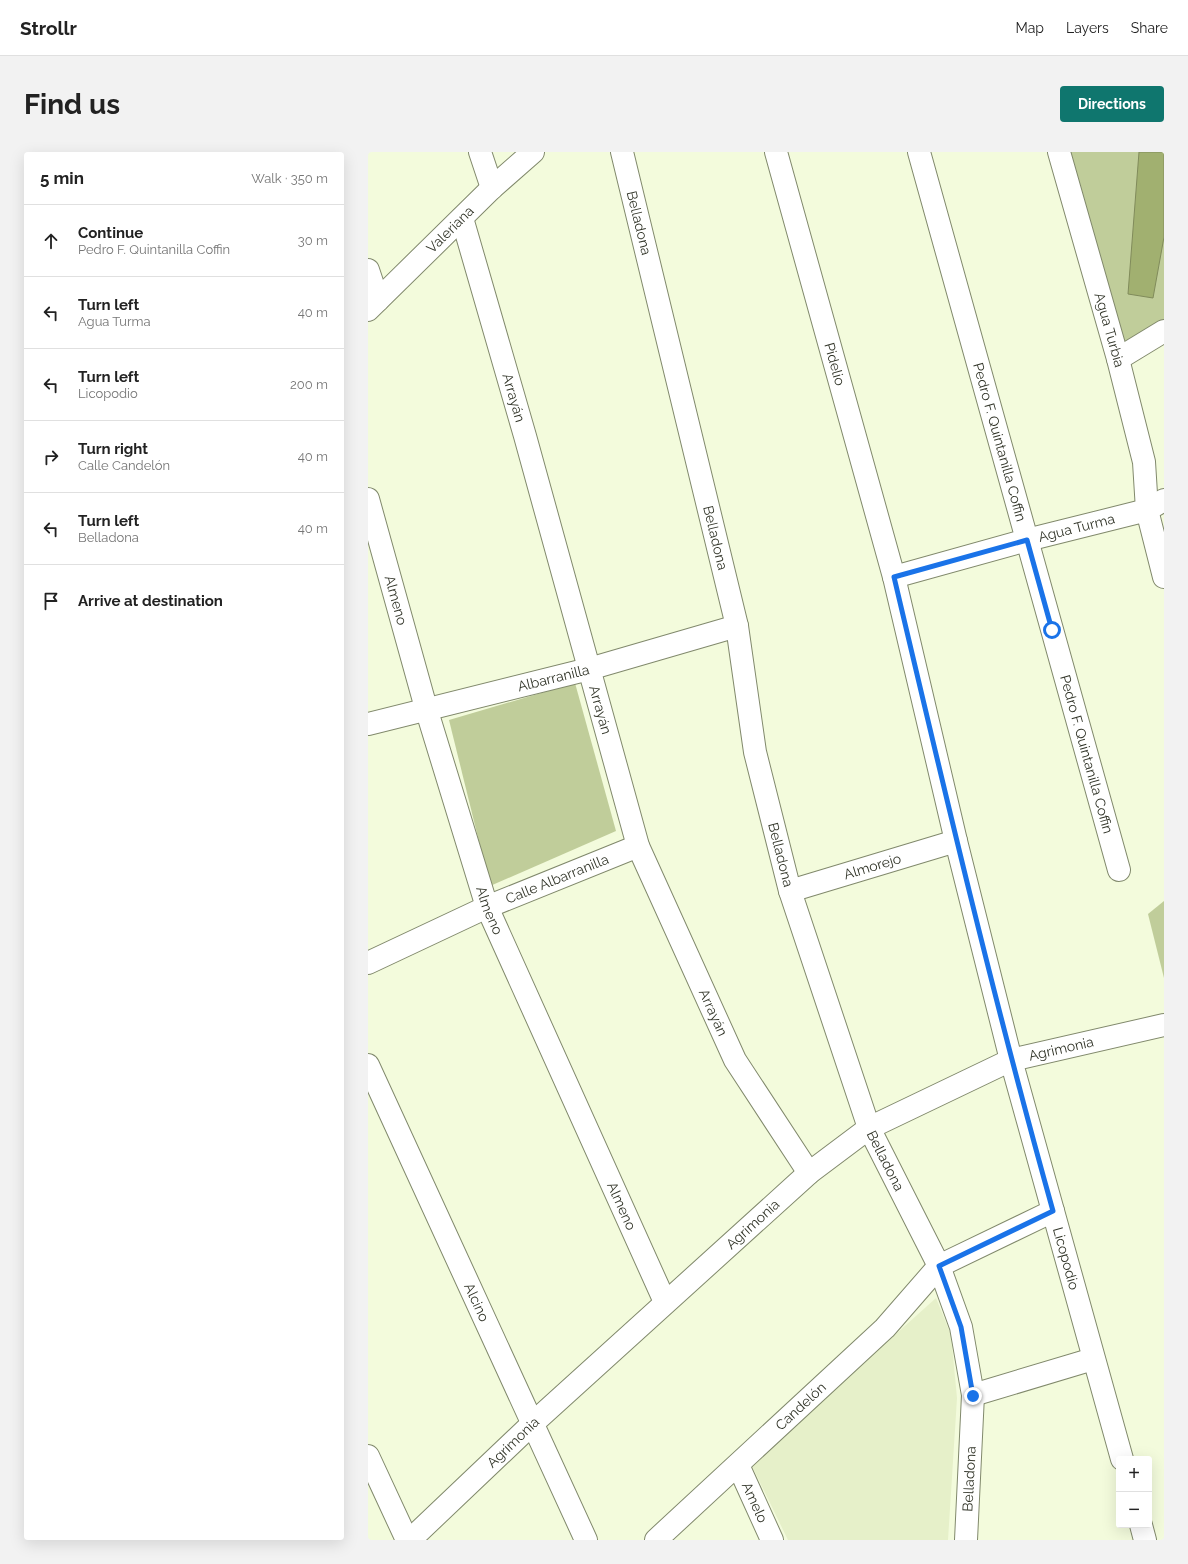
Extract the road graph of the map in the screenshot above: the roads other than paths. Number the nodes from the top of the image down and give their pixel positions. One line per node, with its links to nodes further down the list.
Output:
1 (480, 152): 7 (street)
2 (533, 152): 7 (street, Valeriana)
3 (622, 152): 18 (street, Belladona)
4 (776, 152): 16 (street, Pidelio)
5 (919, 152): 15 (street, Pedro F. Quintanilla Coffin)
6 (1059, 152): 12 (street, Agua Turbia)
7 (492, 188): 8 (street, Valeriana)
8 (462, 218): 10 (street, Valeriana); 19 (street, Arrayán)
9 (368, 270): 10 (street)
10 (373, 305)
11 (1164, 331): 12 (street)
12 (1118, 359): 14 (street, Agua Turbia)
13 (368, 499): 20 (street, Almeno)
14 (1156, 505): 15 (street, Agua Turma); 17 (street, Agua Turbia)
15 (1027, 540): 16 (street, Agua Turma); 24 (street, Pedro F. Quintanilla Coffin)
16 (894, 577): 22 (street, Licopodio)
17 (1164, 577)
18 (737, 626): 19 (street, Albarranilla); 25 (street, Belladona)
19 (589, 669): 20 (street, Albarranilla); 23 (street, Arrayán)
20 (426, 708): 21 (street, Albarranilla); 26 (street, Almeno)
21 (368, 724)
22 (956, 841): 25 (street, Almorejo); 29 (street, Licopodio)
23 (638, 846): 26 (street, Calle Albarranilla); 32 (street, Arrayán)
24 (1119, 870)
25 (790, 891): 31 (street, Belladona)
26 (487, 907): 27 (street, Calle Albarranilla); 35 (street, Almeno)
27 (368, 963)
28 (1164, 1025): 29 (street, Agrimonia)
29 (1011, 1060): 31 (street, Agrimonia); 33 (street, Licopodio)
30 (368, 1065): 38 (street, Alcino)
31 (869, 1128): 32 (street, Agrimonia); 34 (street, Belladona)
32 (809, 1173): 35 (street, Agrimonia)
33 (1053, 1211): 34 (street); 36 (street, Licopodio)
34 (939, 1266): 37 (street, Belladona); 41 (street, Candelón)
35 (665, 1302): 38 (street, Agrimonia)
36 (1093, 1359): 37 (street); 40 (street, Licopodio)
37 (973, 1396): 47 (street, Belladona)
38 (532, 1424): 43 (street, Agrimonia); 44 (street, Alcino)
39 (368, 1456): 43 (street)
40 (1121, 1456)
41 (738, 1465): 45 (street, Candelón); 46 (street, Amelo)
42 (1142, 1528): 48 (street)
43 (408, 1540)
44 (586, 1540)
45 (656, 1540)
46 (772, 1540)
47 (966, 1540)
48 (1145, 1540)

